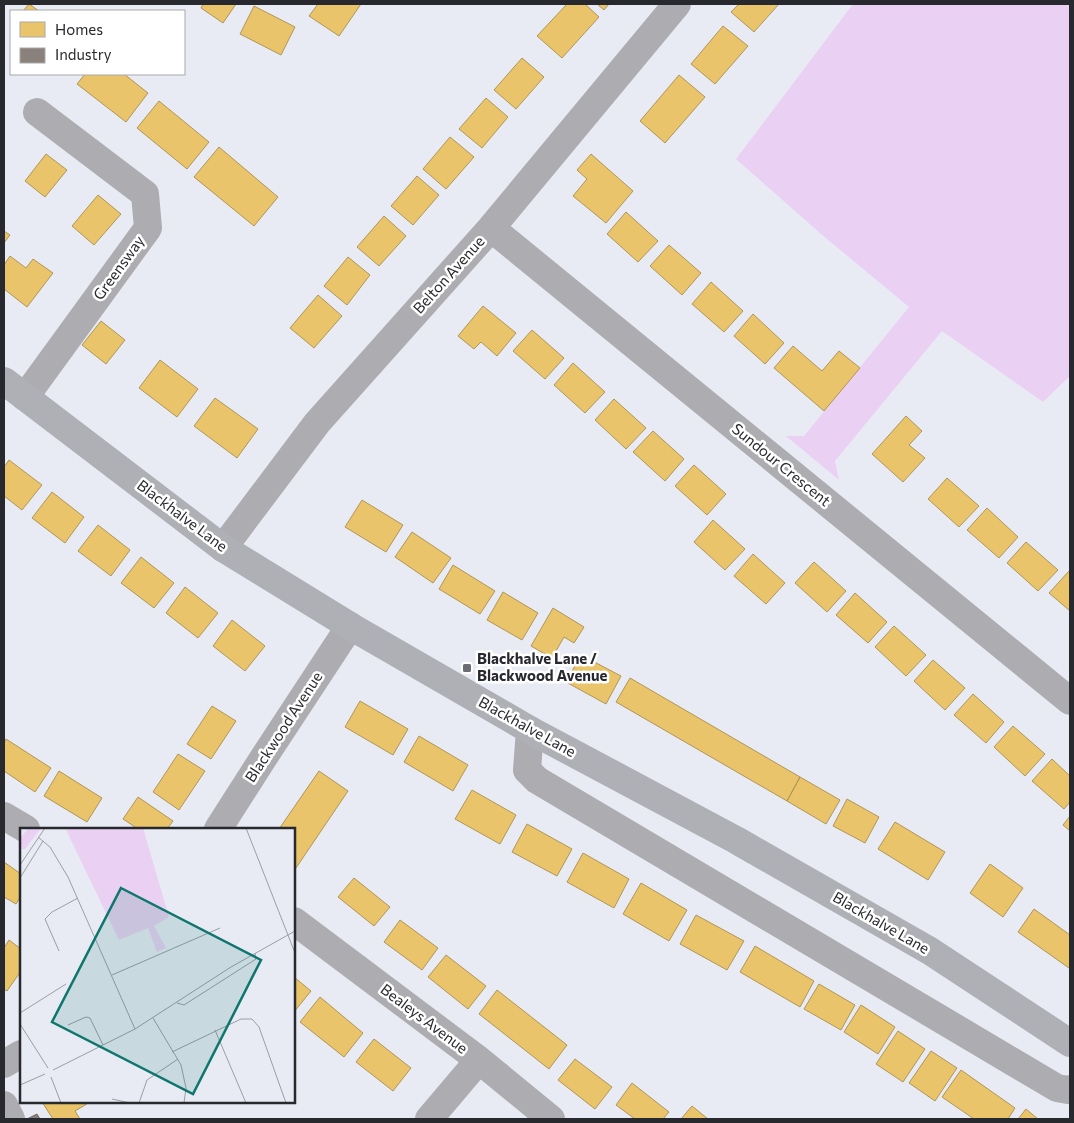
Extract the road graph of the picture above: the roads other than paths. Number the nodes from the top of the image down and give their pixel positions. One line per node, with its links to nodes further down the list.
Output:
1 (677, 4): 3 (street, Belton Avenue)
2 (37, 112): 5 (street, Greensway)
3 (491, 228): 6 (street, Belton Avenue); 8 (street, Sundour Crescent)
4 (4, 381): 5 (main road, Blackhalve Lane)
5 (25, 397): 6 (main road, Blackhalve Lane)
6 (224, 548): 7 (main road, Blackhalve Lane)
7 (350, 626): 9 (main road, Blackhalve Lane); 12 (street, Blackwood Avenue)
8 (1070, 701)
9 (530, 730): 14 (main road, Blackhalve Lane); 18 (street)
10 (4, 816): 11 (street)
11 (24, 828)
12 (219, 828)
13 (295, 922): 16 (street, Bealeys Avenue)
14 (1070, 1043)
15 (20, 1055): 17 (street)
16 (479, 1060): 21 (street); 22 (street, Bealeys Avenue)
17 (4, 1064)
18 (1070, 1089)
19 (4, 1104): 20 (street)
20 (11, 1119)
21 (429, 1119)
22 (551, 1119)

